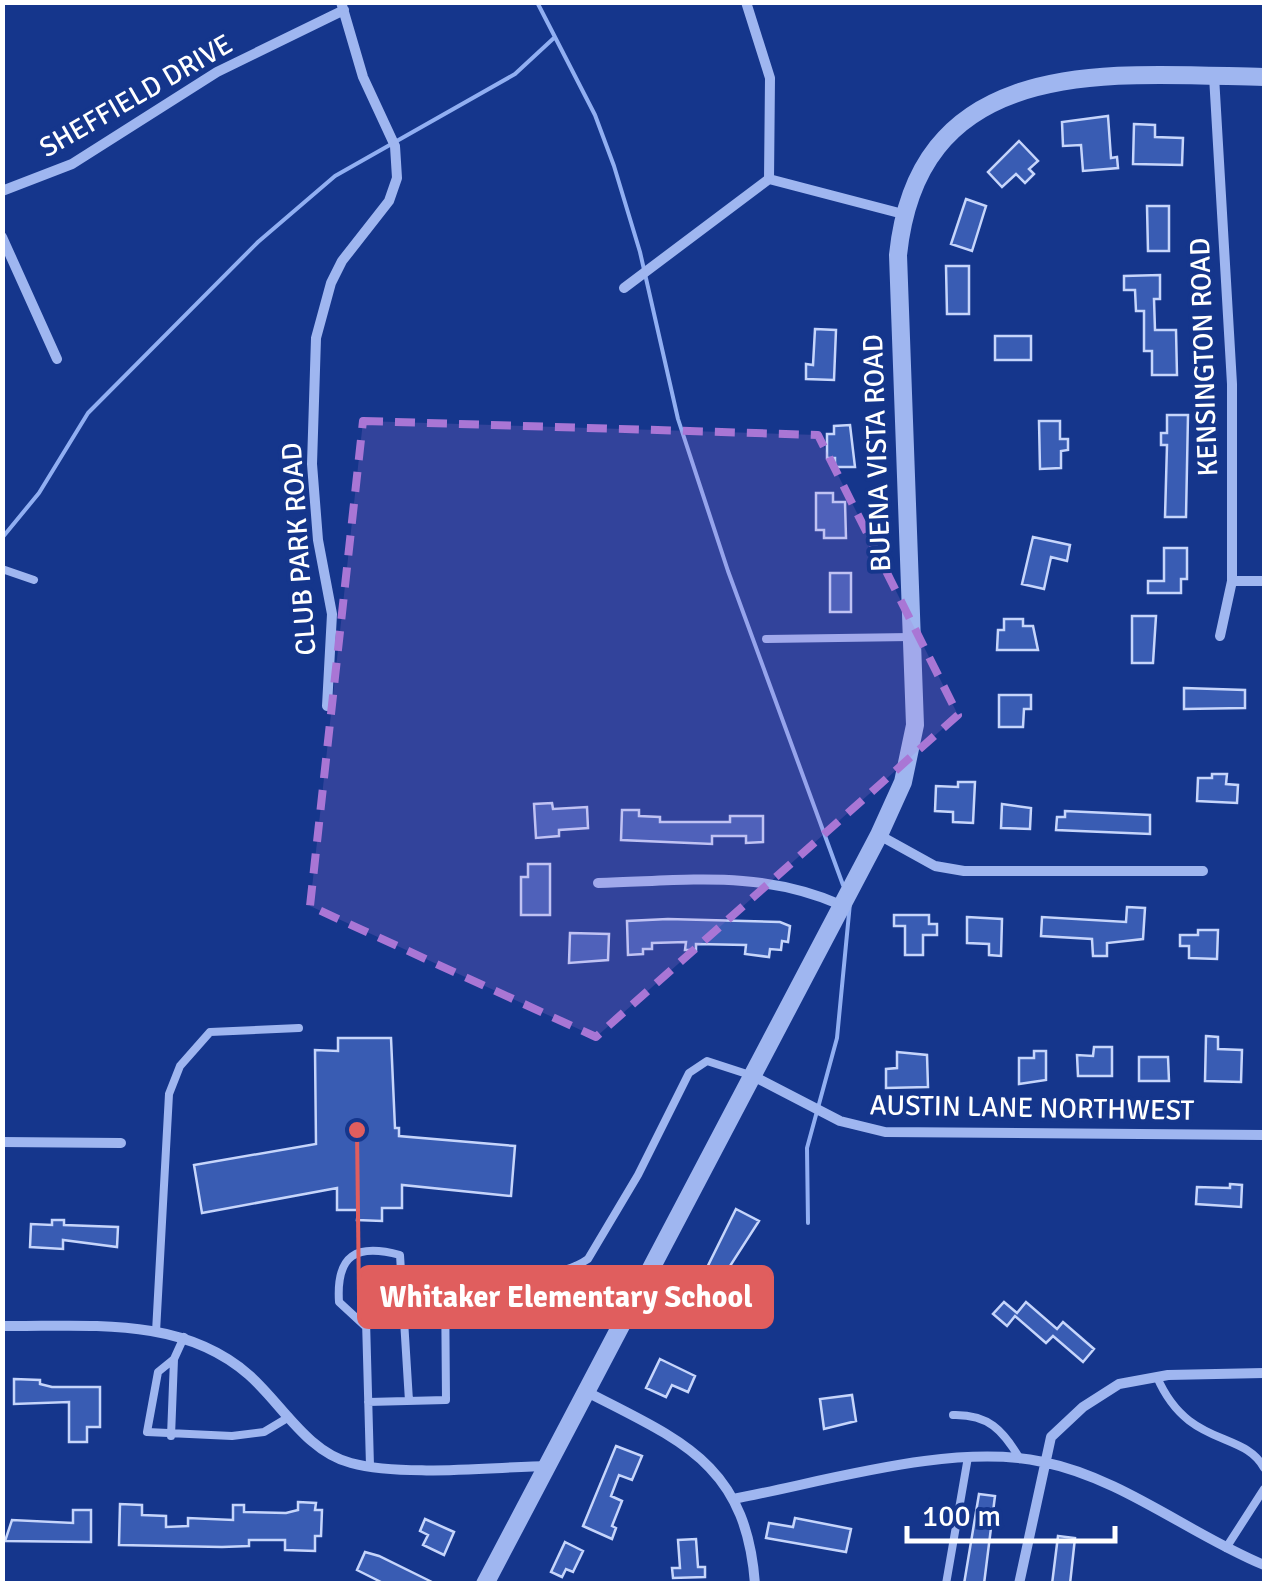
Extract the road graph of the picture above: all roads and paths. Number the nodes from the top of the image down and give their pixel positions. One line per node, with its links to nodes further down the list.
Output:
1 (746, 2): 5 (street)
2 (342, 6): 6 (street, SHEFFIELD DRIVE); 18 (street, CLUB PARK ROAD)
3 (1214, 76): 4 (street, BUENA VISTA ROAD); 7 (street, BUENA VISTA ROAD); 13 (street, KENSINGTON ROAD)
4 (1264, 76)
5 (769, 179): 7 (street); 9 (street)
6 (2, 191)
7 (903, 214): 16 (street, BUENA VISTA ROAD)
8 (2, 237): 10 (street)
9 (624, 288)
10 (56, 359)
11 (2, 569): 12 (lane)
12 (34, 580)
13 (1232, 581): 14 (street); 15 (street, KENSINGTON ROAD)
14 (1264, 581)
15 (1220, 636)
16 (912, 637): 17 (lane); 19 (street, BUENA VISTA ROAD)
17 (766, 640)
18 (327, 706)
19 (879, 836): 20 (street); 22 (street, BUENA VISTA ROAD)
20 (1203, 871)
21 (598, 882): 22 (street)
22 (841, 905): 24 (street, BUENA VISTA ROAD)
23 (299, 1028): 32 (lane)
24 (750, 1075): 25 (street, AUSTIN LANE NORTHWEST); 29 (lane); 37 (street, BUENA VISTA ROAD)
25 (1264, 1135)
26 (2, 1142): 27 (street)
27 (121, 1142)
28 (404, 1270): 29 (lane); 31 (lane); 31 (lane); 38 (lane)
29 (445, 1278): 38 (lane)
30 (2, 1326): 32 (street)
31 (365, 1326): 39 (lane)
32 (156, 1332): 33 (street)
33 (184, 1337): 34 (lane); 41 (street)
34 (174, 1359): 42 (lane); 42 (lane)
35 (1264, 1373): 36 (street)
36 (1157, 1377): 45 (street); 48 (lane)
37 (587, 1392): 47 (street, BUENA VISTA ROAD); 50 (street)
38 (409, 1401): 39 (lane)
39 (368, 1402): 46 (lane)
40 (953, 1414): 44 (lane)
41 (289, 1417): 42 (lane); 46 (street)
42 (171, 1436)
43 (968, 1457): 44 (street); 50 (street); 55 (lane)
44 (1020, 1459): 45 (street)
45 (1043, 1462): 51 (street); 56 (street)
46 (370, 1466): 47 (street)
47 (549, 1466): 53 (street, BUENA VISTA ROAD)
48 (1264, 1468)
49 (1264, 1489): 51 (lane)
50 (733, 1498): 54 (street)
51 (1226, 1548): 52 (street)
52 (1264, 1565)
53 (485, 1584)
54 (755, 1584)
55 (946, 1584)
56 (1019, 1584)

